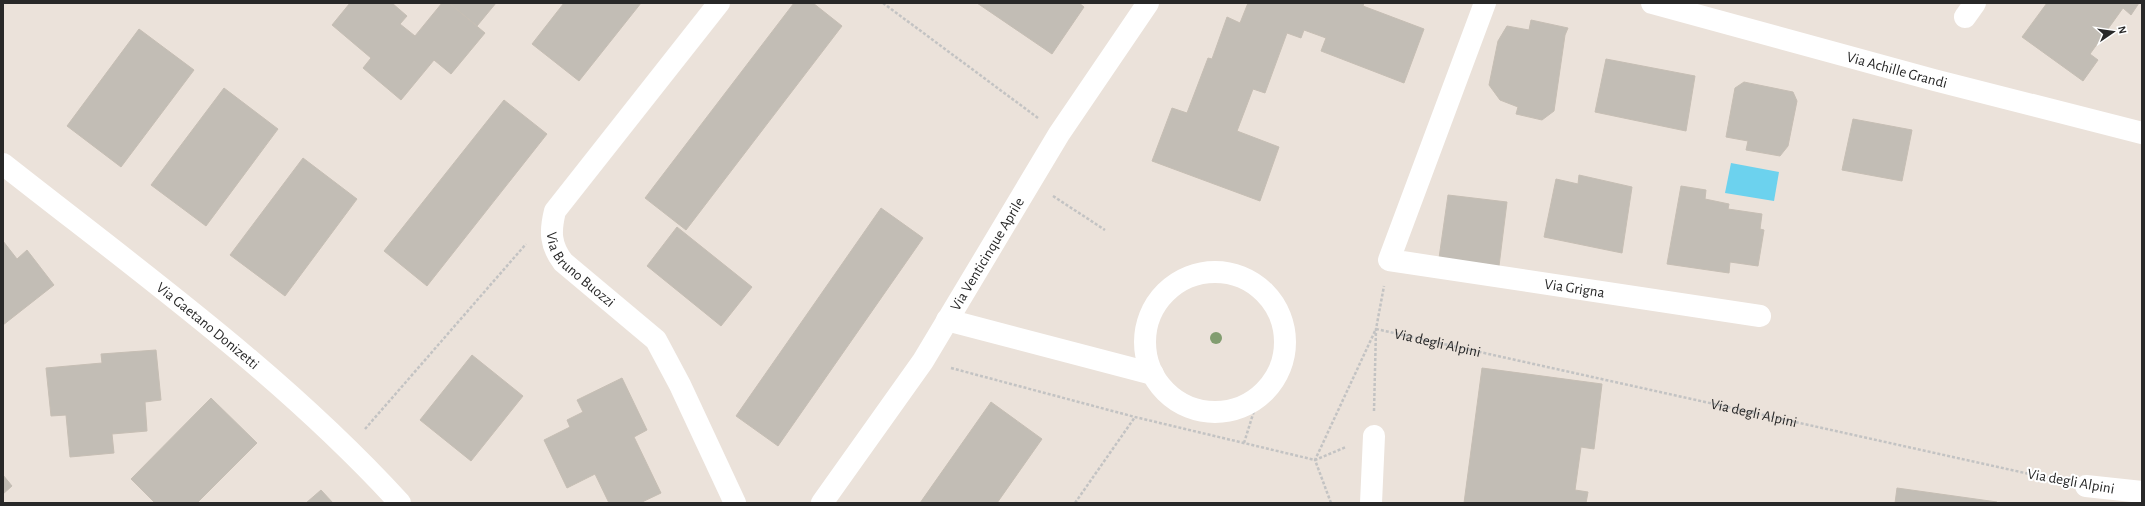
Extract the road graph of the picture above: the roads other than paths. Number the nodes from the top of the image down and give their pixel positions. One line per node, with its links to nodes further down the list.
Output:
1 (719, 3): 14 (street, Via Bruno Buozzi)
2 (1148, 3): 8 (street, Via Venticinque Aprile)
3 (1485, 3): 7 (street, Via Grigna)
4 (1652, 3): 5 (street, Via Achille Grandi)
5 (2142, 133)
6 (3, 164): 13 (street, Via Gaetano Donizetti)
7 (1760, 316)
8 (947, 320): 9 (street); 15 (street, Via Venticinque Aprile)
9 (1153, 374): 9 (street)
10 (1374, 436): 16 (street)
11 (2086, 486): 12 (street, Via degli Alpini)
12 (2136, 496)
13 (400, 503)
14 (736, 503)
15 (822, 503)
16 (1371, 503)

